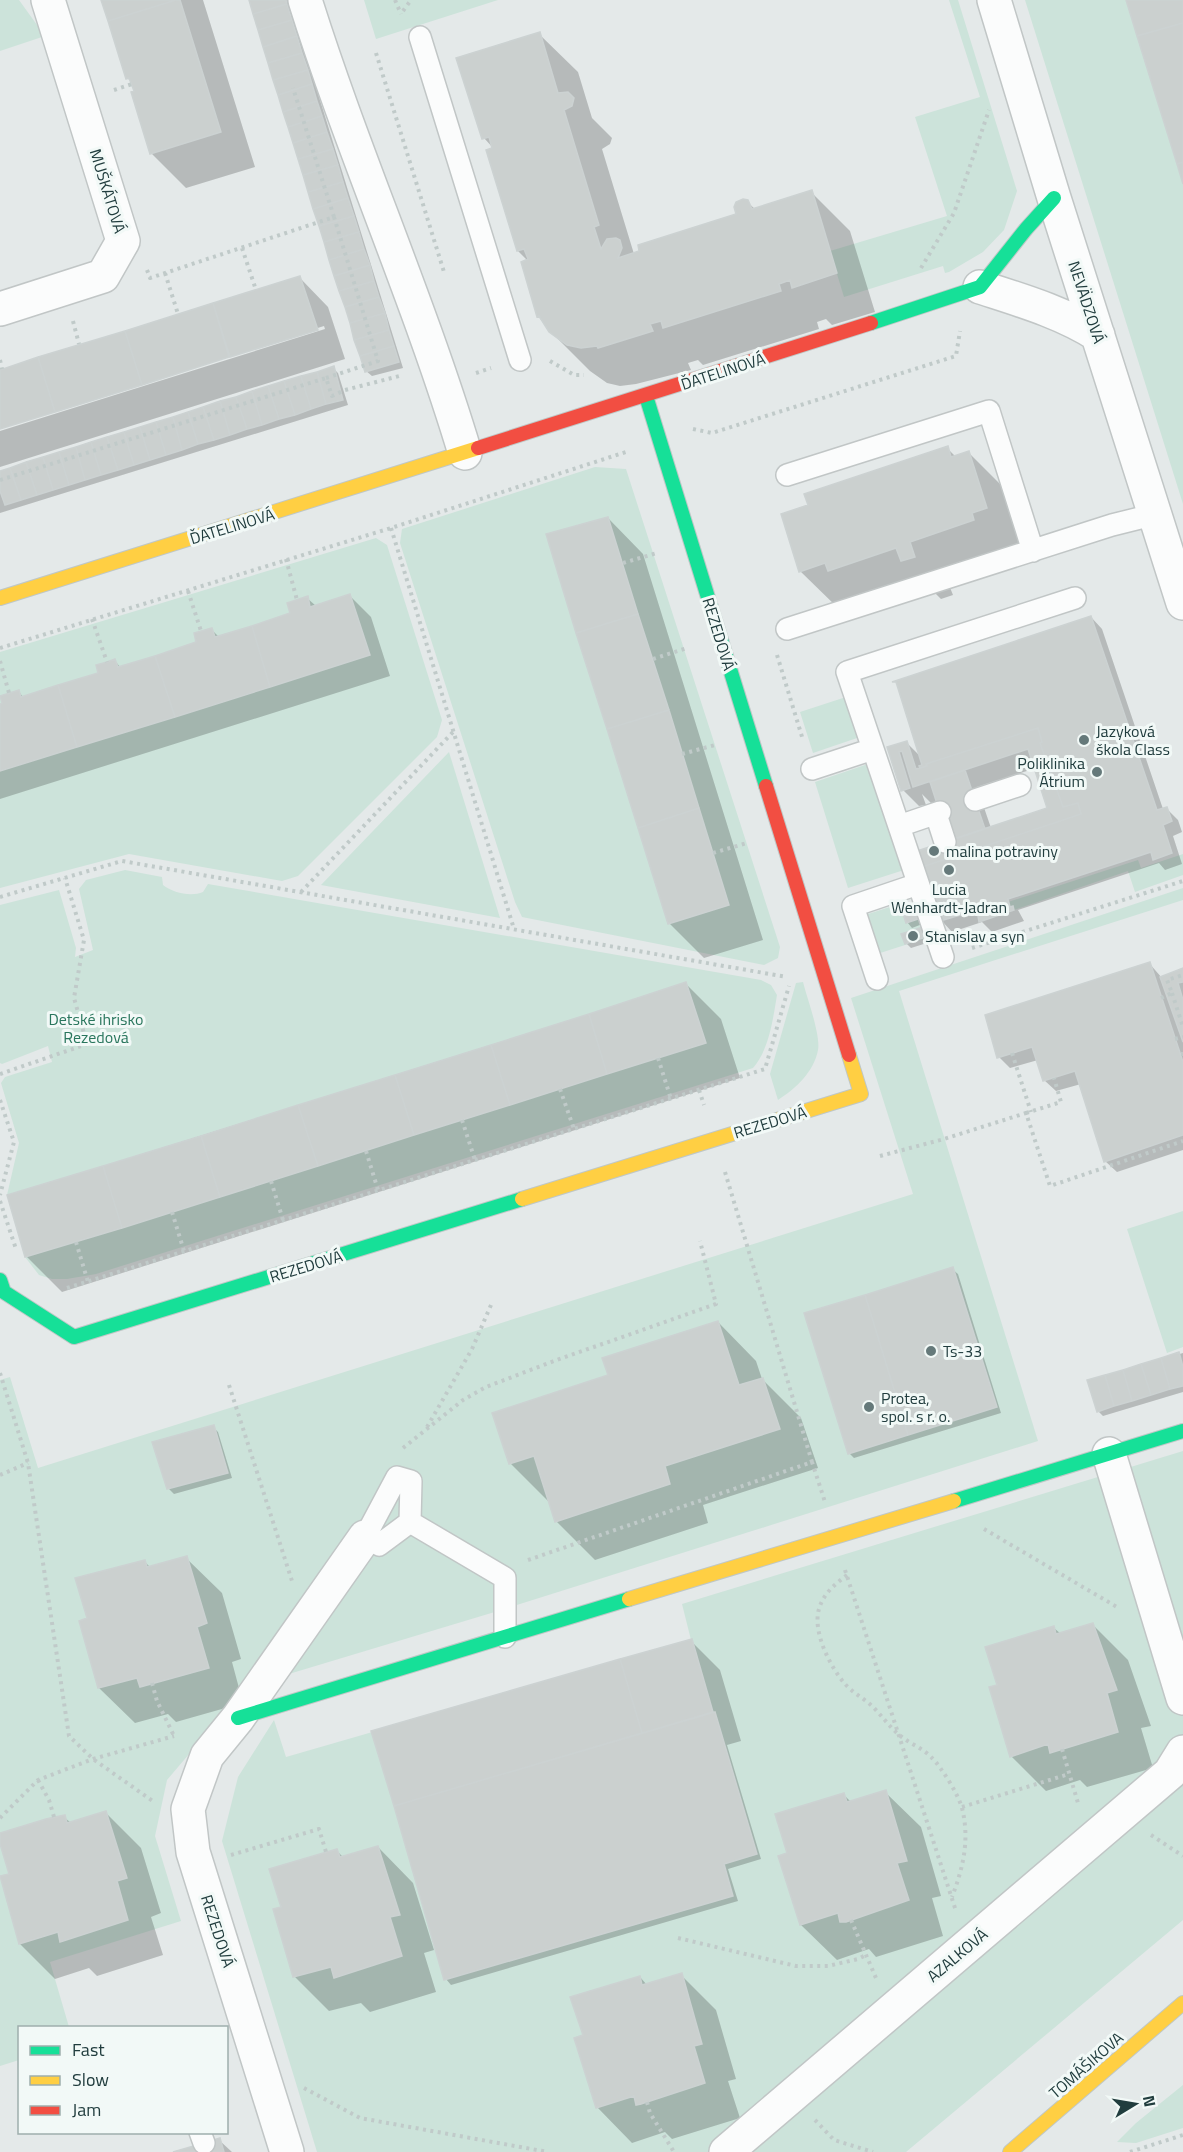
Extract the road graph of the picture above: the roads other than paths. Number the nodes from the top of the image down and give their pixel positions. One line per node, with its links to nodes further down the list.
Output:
1 (48, 0): 7 (street, MUŠKÁTOVÁ)
2 (305, 0): 11 (street)
3 (994, 0): 5 (street, NEVÄDZOVÁ)
4 (420, 37): 9 (lane)
5 (1053, 198): 6 (street); 8 (street, NEVÄDZOVÁ)
6 (980, 286): 8 (street); 10 (street, ĎATELINOVÁ)
7 (0, 309)
8 (1098, 335): 13 (street, NEVÄDZOVÁ)
9 (520, 360)
10 (646, 396): 11 (street, ĎATELINOVÁ); 28 (street, REZEDOVÁ)
11 (465, 453): 15 (street, ĎATELINOVÁ)
12 (787, 475): 14 (lane)
13 (1156, 514): 14 (lane); 17 (street, NEVÄDZOVÁ)
14 (1033, 551): 18 (lane)
15 (0, 598)
16 (1075, 598): 19 (lane)
17 (1183, 603)
18 (787, 629)
19 (873, 749): 20 (lane); 23 (lane)
20 (812, 769)
21 (1020, 785): 22 (lane)
22 (975, 800)
23 (899, 826): 24 (lane); 25 (lane)
24 (945, 842)
25 (918, 884): 26 (lane); 27 (lane)
26 (944, 957)
27 (877, 979)
28 (0, 1280)
29 (1183, 1431): 30 (street)
30 (1109, 1454): 33 (street); 34 (street)
31 (411, 1522): 32 (lane); 32 (lane); 33 (lane)
32 (365, 1537): 35 (street, REZEDOVÁ)
33 (505, 1638): 35 (street)
34 (1183, 1698)
35 (238, 1718): 38 (street, REZEDOVÁ)
36 (1183, 1752): 39 (street, AZALKOVÁ)
37 (1183, 2002): 40 (street, TOMÁŠIKOVA)
38 (287, 2152)
39 (726, 2152)
40 (1010, 2152)

